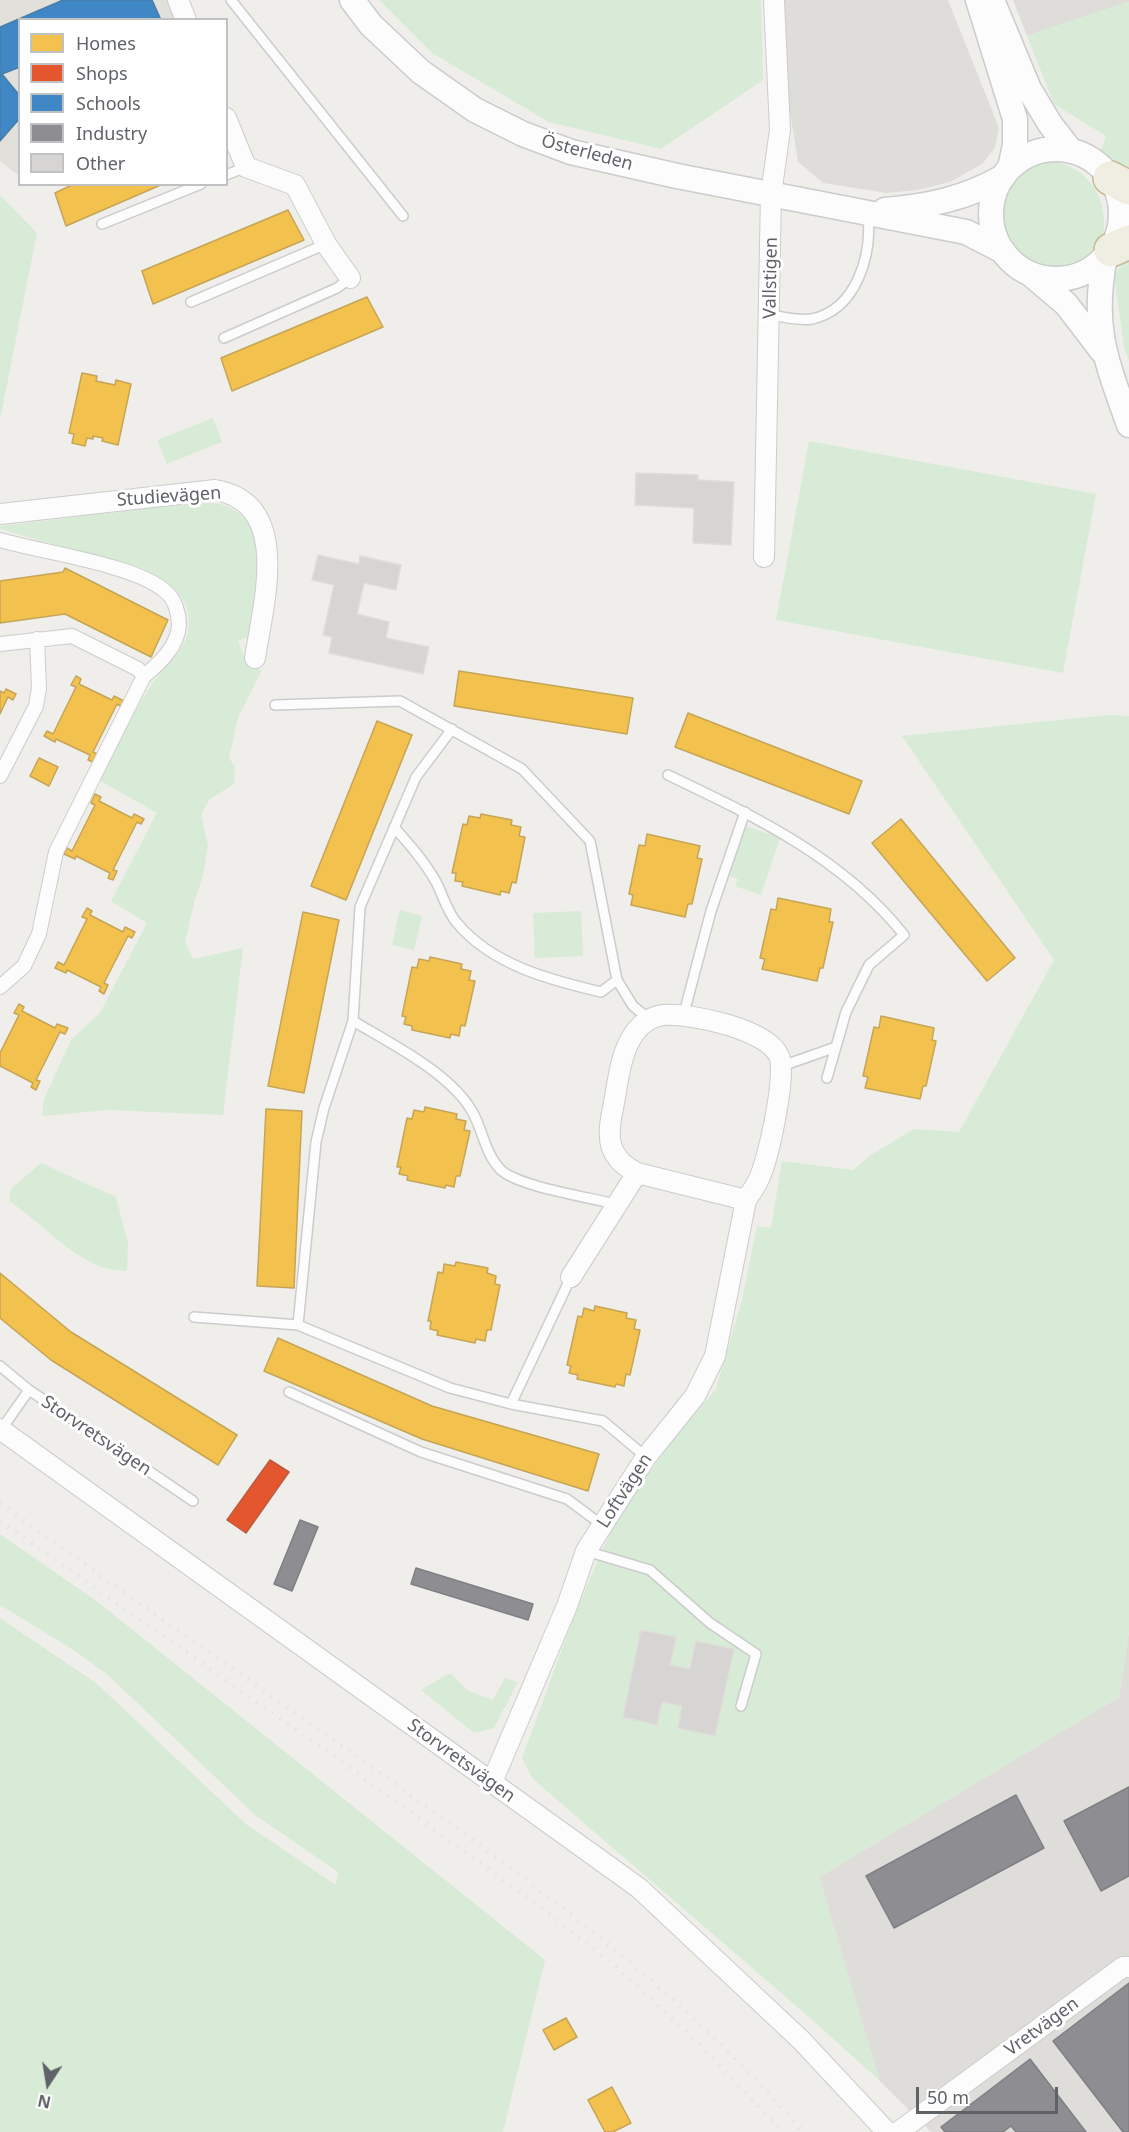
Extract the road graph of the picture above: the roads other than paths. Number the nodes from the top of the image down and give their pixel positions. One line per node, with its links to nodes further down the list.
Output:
1 (178, 0): 7 (street)
2 (231, 0): 17 (lane)
3 (352, 0): 15 (street, Österleden)
4 (774, 0): 15 (street, Vallstigen)
5 (978, 0): 11 (street)
6 (992, 0): 9 (street)
7 (185, 18)
8 (228, 123): 10 (street)
9 (1071, 151): 11 (street); 13 (street)
10 (246, 167): 12 (lane); 19 (street)
11 (1006, 173): 16 (street, Österleden); 21 (street)
12 (228, 174)
13 (1120, 183): 20 (street)
14 (196, 186): 18 (lane)
15 (771, 194): 16 (street, Österleden); 25 (street, Vallstigen)
16 (867, 211): 21 (street, Österleden); 25 (lane)
17 (403, 216)
18 (102, 224)
19 (326, 244): 23 (street); 24 (lane)
20 (1115, 250): 22 (street); 27 (street)
21 (1003, 251): 22 (street)
22 (1028, 272): 27 (street)
23 (350, 278): 26 (lane)
24 (191, 302)
25 (771, 315): 31 (street, Vallstigen)
26 (224, 338)
27 (1102, 351): 28 (street)
28 (1129, 425)
29 (0, 513): 34 (street, Studievägen)
30 (0, 540): 35 (street)
31 (764, 557)
32 (37, 639): 33 (street); 35 (street); 39 (street)
33 (0, 644)
34 (255, 658)
35 (144, 676): 43 (street)
36 (275, 705): 37 (lane)
37 (452, 729): 41 (lane); 42 (lane)
38 (668, 775): 40 (lane)
39 (0, 776)
40 (745, 812): 44 (lane); 47 (lane)
41 (394, 827): 42 (lane); 46 (lane)
42 (617, 980): 45 (lane)
43 (0, 987)
44 (683, 1017): 45 (street); 48 (street)
45 (649, 1019): 50 (street)
46 (353, 1021): 52 (lane); 55 (lane)
47 (836, 1047): 48 (lane); 49 (lane)
48 (782, 1066): 51 (street, Loftvägen)
49 (827, 1078)
50 (637, 1173): 51 (street); 52 (street)
51 (746, 1200): 61 (street, Loftvägen)
52 (615, 1204): 53 (street)
53 (572, 1277): 59 (lane)
54 (194, 1317): 55 (lane)
55 (298, 1325): 59 (lane)
56 (0, 1366): 57 (lane, Storvretsvägen)
57 (29, 1390): 60 (lane, Storvretsvägen); 62 (lane, Storvretsvägen)
58 (288, 1392): 63 (lane)
59 (511, 1404): 61 (lane)
60 (1, 1429): 66 (street, Storvretsvägen)
61 (646, 1457): 63 (street, Loftvägen)
62 (193, 1502)
63 (602, 1525): 64 (street, Loftvägen)
64 (586, 1551): 65 (lane); 66 (street, Loftvägen)
65 (741, 1706)
66 (492, 1782): 68 (street, Storvretsvägen)
67 (1129, 1967): 69 (street, Vretvägen)
68 (887, 2132)
69 (898, 2132)

